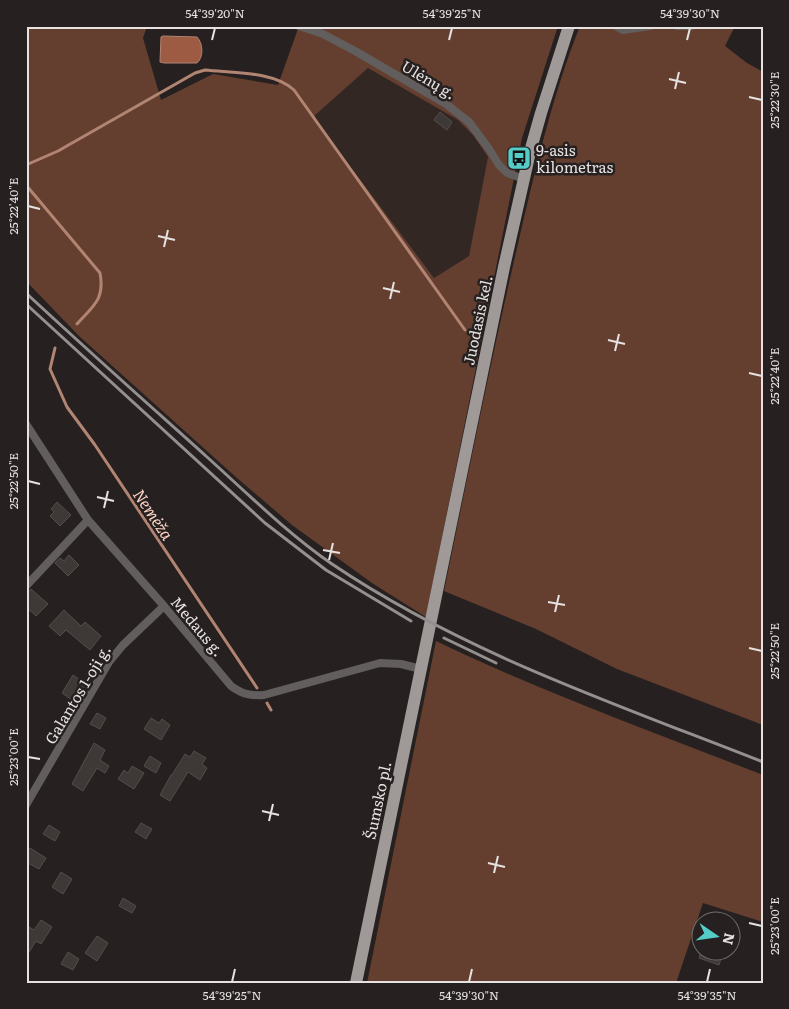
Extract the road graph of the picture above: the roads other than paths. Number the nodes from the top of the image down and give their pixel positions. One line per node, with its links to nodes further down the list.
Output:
1 (299, 26): 7 (street, Ulėnų g.)
2 (569, 26): 7 (main road, Juodasis kel.)
3 (616, 26): 4 (street)
4 (650, 26)
5 (677, 26): 6 (street)
6 (692, 26)
7 (524, 179): 12 (main road, Juodasis kel.)
8 (26, 424): 9 (street, Medaus g.)
9 (88, 520): 10 (street); 11 (street, Medaus g.)
10 (26, 586)
11 (164, 606): 13 (street, Medaus g.); 14 (street, Galantos 1-oji g.)
12 (431, 624): 13 (main road, Šumsko pl.)
13 (421, 669): 15 (main road, Šumsko pl.)
14 (26, 805)
15 (356, 983)

